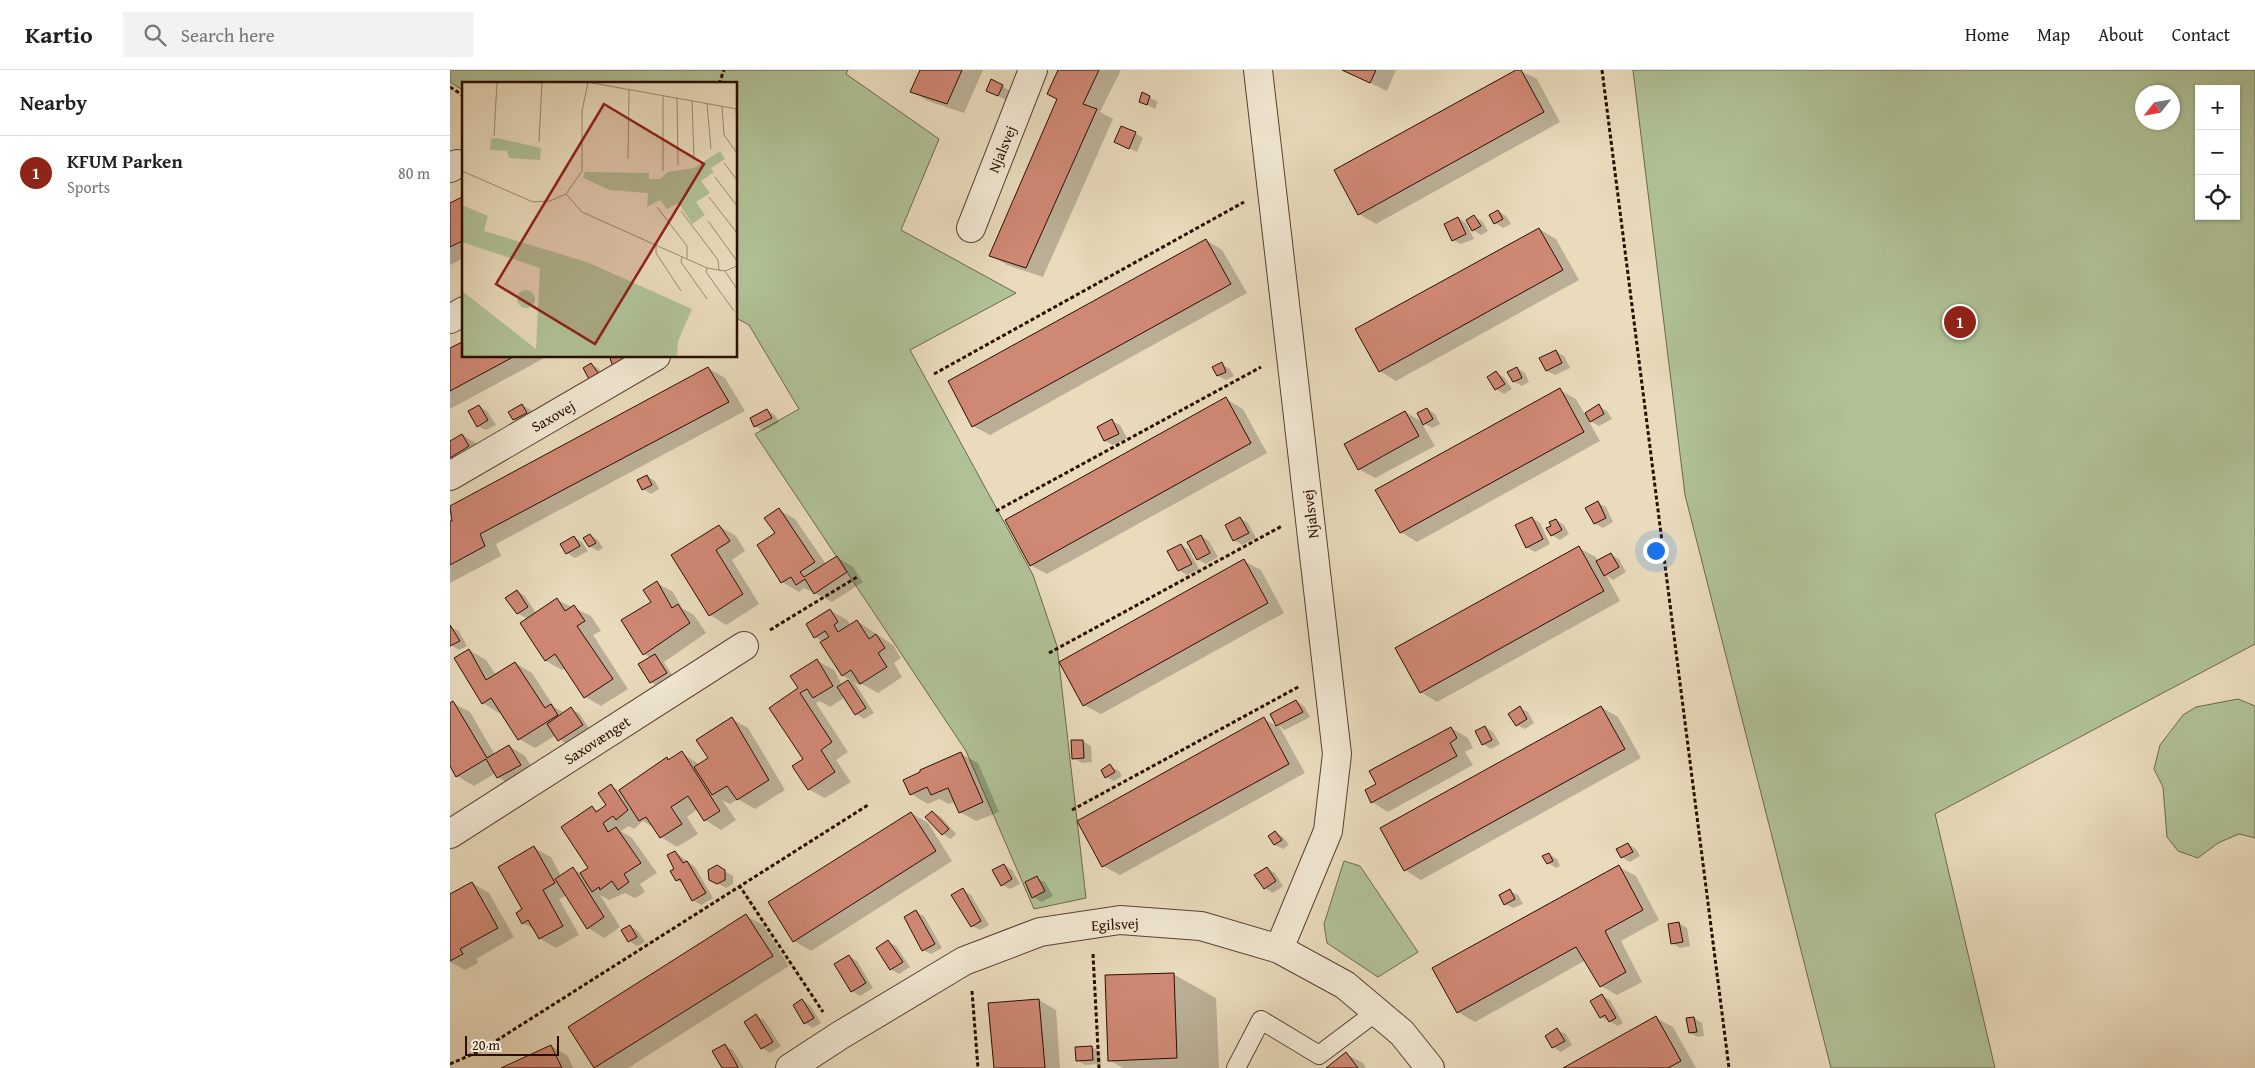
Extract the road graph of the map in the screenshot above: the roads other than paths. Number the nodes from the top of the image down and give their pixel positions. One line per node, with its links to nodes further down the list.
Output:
1 (1033, 70): 3 (street, Njalsvej)
2 (1258, 70): 10 (street, Njalsvej)
3 (971, 228)
4 (462, 312): 5 (street)
5 (450, 319)
6 (653, 358): 7 (street, Saxovej)
7 (450, 476)
8 (744, 646): 9 (street, Saxovænget)
9 (450, 834)
10 (1279, 949): 11 (street, Egilsvej); 12 (street, Egilsvej)
11 (1376, 1012): 13 (lane); 14 (street, Egilsvej)
12 (790, 1068)
13 (1236, 1068)
14 (1430, 1068)

